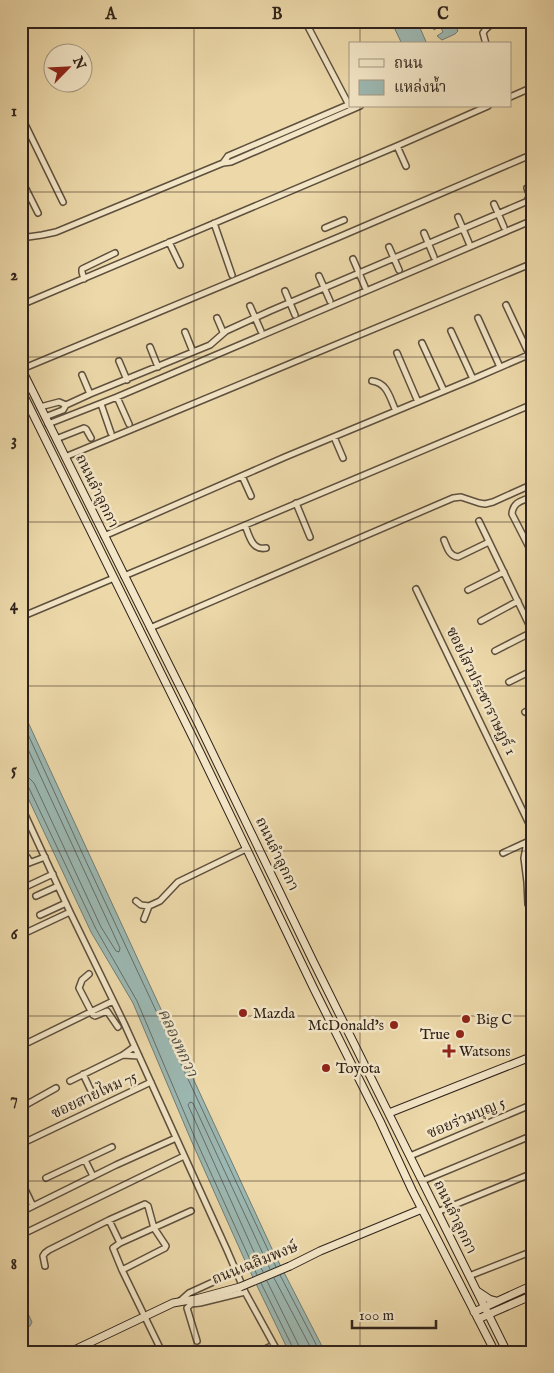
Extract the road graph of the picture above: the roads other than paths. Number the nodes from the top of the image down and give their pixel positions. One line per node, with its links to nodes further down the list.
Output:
1 (305, 21): 6 (street)
2 (499, 21): 3 (street)
3 (485, 42)
4 (533, 87): 5 (street)
5 (512, 96)
6 (349, 104)
7 (349, 106): 11 (street)
8 (349, 107): 12 (street)
9 (483, 108): 15 (street)
10 (21, 116): 22 (street)
11 (304, 123): 12 (street); 13 (street)
12 (307, 130): 14 (street)
13 (270, 138): 14 (street); 17 (street)
14 (274, 144): 17 (street)
15 (397, 146): 18 (street); 29 (street)
16 (533, 154): 35 (street)
17 (223, 163): 36 (street)
18 (406, 166)
19 (21, 179): 24 (street)
20 (527, 188): 21 (street)
21 (531, 200): 25 (street)
22 (63, 202)
23 (494, 204): 25 (street)
24 (38, 213)
25 (499, 214): 31 (street); 33 (street)
26 (458, 217): 33 (street)
27 (344, 220): 30 (street)
28 (533, 220): 84 (street)
29 (214, 223): 37 (street); 49 (street)
30 (334, 224): 32 (street); 35 (street)
31 (504, 227)
32 (325, 228)
33 (464, 230): 38 (street); 39 (street)
34 (424, 233): 39 (street)
35 (339, 237): 76 (street)
36 (21, 238)
37 (169, 242): 46 (street); 51 (street)
38 (469, 242)
39 (428, 244): 42 (street); 43 (street)
40 (389, 247): 43 (street)
41 (115, 253): 51 (street)
42 (434, 257)
43 (394, 258): 47 (street); 48 (street)
44 (354, 259): 48 (street)
45 (533, 263): 97 (street)
46 (180, 266)
47 (399, 270)
48 (359, 272): 52 (street); 53 (street)
49 (232, 275)
50 (319, 276): 52 (street)
51 (84, 279): 57 (street)
52 (324, 287): 55 (street); 56 (street)
53 (365, 287)
54 (285, 291): 56 (street)
55 (330, 301)
56 (290, 302): 60 (street); 61 (street)
57 (21, 305)
58 (506, 305): 72 (street)
59 (250, 306): 61 (street)
60 (295, 315)
61 (255, 317): 64 (street); 67 (street)
62 (217, 318): 67 (street)
63 (478, 318): 75 (street)
64 (261, 330)
65 (451, 331): 78 (street)
66 (185, 332): 70 (street)
67 (223, 332): 70 (street)
68 (422, 343): 82 (street)
69 (150, 347): 74 (street)
70 (193, 352): 74 (street)
71 (397, 353): 85 (street)
72 (531, 354): 75 (street)
73 (119, 361): 79 (street)
74 (158, 367): 79 (street)
75 (500, 367): 78 (street)
76 (21, 369): 89 (main road, ถนนลำลูกกา)
77 (82, 375): 83 (street)
78 (473, 379): 82 (street)
79 (126, 380): 83 (street)
80 (372, 381): 90 (street)
81 (21, 390): 114 (main road, ถนนลำลูกกา)
82 (444, 391): 85 (street)
83 (90, 394): 88 (street)
84 (118, 397): 86 (street); 92 (street)
85 (418, 402): 90 (street)
86 (101, 404): 91 (street); 93 (street)
87 (533, 404): 103 (street)
88 (66, 405): 89 (street); 91 (street)
89 (40, 407): 91 (main road, ถนนลำลูกกา)
90 (396, 411): 94 (street)
91 (46, 420): 96 (main road, ถนนลำลูกกา)
92 (129, 424)
93 (111, 433)
94 (334, 437): 98 (street); 99 (street)
95 (91, 438): 96 (street)
96 (56, 439): 97 (main road, ถนนลำลูกกา)
97 (64, 457): 106 (main road, ถนนลำลูกกา)
98 (343, 458)
99 (242, 476): 101 (street); 106 (street)
100 (533, 484): 120 (street)
101 (251, 496)
102 (533, 496): 111 (street)
103 (296, 503): 105 (street); 107 (street)
104 (479, 521): 109 (street)
105 (245, 525): 110 (street); 113 (street)
106 (104, 536): 113 (main road, ถนนลำลูกกา)
107 (310, 537)
108 (444, 540): 109 (street)
109 (489, 542): 112 (street)
110 (266, 548)
111 (533, 555)
112 (504, 572): 116 (street); 117 (street)
113 (124, 576): 120 (main road, ถนนลำลูกกา)
114 (114, 578): 118 (street); 131 (main road, ถนนลำลูกกา)
115 (416, 589): 128 (street, ซอยไสวประชาราษฎร์ 1)
116 (468, 590)
117 (518, 601): 119 (street); 121 (street)
118 (21, 617)
119 (481, 621)
120 (150, 628): 165 (main road, ถนนลำลูกกา)
121 (532, 632): 122 (street)
122 (495, 651)
123 (533, 670): 124 (street)
124 (509, 682)
125 (533, 708): 126 (street)
126 (525, 712)
127 (21, 806): 134 (street)
128 (533, 832)
129 (533, 840): 130 (street)
130 (527, 842): 132 (street); 143 (street)
131 (246, 849): 144 (street); 179 (main road, ถนนลำลูกกา)
132 (503, 852)
133 (21, 857): 135 (street)
134 (45, 857): 135 (street); 137 (street)
135 (30, 862): 136 (street)
136 (21, 866)
137 (53, 874): 138 (street); 139 (street)
138 (58, 886): 140 (street); 142 (street)
139 (21, 889)
140 (36, 896)
141 (136, 901): 144 (street)
142 (66, 903): 145 (street); 146 (street)
143 (528, 904)
144 (149, 906): 147 (street)
145 (70, 912): 148 (street); 150 (street)
146 (40, 915)
147 (144, 919)
148 (21, 935)
149 (89, 974): 151 (street)
150 (113, 1000): 151 (street); 154 (street)
151 (91, 1012): 152 (street); 153 (street)
152 (118, 1027)
153 (21, 1046)
154 (134, 1047): 155 (street); 156 (street)
155 (123, 1055): 156 (street); 158 (street)
156 (139, 1056): 160 (street)
157 (533, 1056): 165 (main road)
158 (83, 1074): 159 (street); 162 (street)
159 (70, 1081)
160 (151, 1082): 167 (street); 168 (street, ซอยสายไหม 75)
161 (56, 1088): 164 (street)
162 (93, 1095)
163 (533, 1104): 171 (street, ซอยร่วมบุญ 5)
164 (21, 1108)
165 (389, 1113): 171 (main road, ถนนลำลูกกา)
166 (533, 1135): 176 (street)
167 (176, 1138): 170 (street); 174 (street)
168 (21, 1144)
169 (112, 1147): 172 (street)
170 (184, 1156): 185 (street); 190 (street)
171 (410, 1156): 176 (main road, ถนนลำลูกกา)
172 (86, 1160): 174 (street); 175 (street)
173 (533, 1173): 182 (street)
174 (93, 1176): 178 (street)
175 (46, 1178)
176 (422, 1182): 182 (main road, ถนนลำลูกกา)
177 (22, 1184): 178 (street)
178 (33, 1206): 181 (street)
179 (422, 1209): 193 (main road, ถนนเฉลิมพงษ์, bridge); 201 (main road, ถนนลำลูกกา)
180 (191, 1211): 184 (street)
181 (21, 1212)
182 (437, 1212): 191 (main road, ถนนลำลูกกา)
183 (109, 1220): 184 (street); 186 (street); 188 (street)
184 (154, 1228): 186 (street); 189 (street)
185 (21, 1235)
186 (120, 1244): 189 (street)
187 (533, 1251): 191 (street)
188 (45, 1266)
189 (122, 1270): 203 (street)
190 (236, 1272): 193 (street); 197 (street)
191 (469, 1276): 194 (main road, ถนนลำลูกกา)
192 (533, 1284): 196 (main road)
193 (242, 1289): 197 (main road, ถนนเฉลิมพงษ์); 198 (street); 211 (street)
194 (477, 1291): 196 (main road); 199 (main road, ถนนลำลูกกา)
195 (533, 1295): 200 (main road)
196 (496, 1301): 199 (main road)
197 (176, 1302): 198 (street); 203 (main road, ถนนเฉลิมพงษ์)
198 (191, 1304): 206 (street)
199 (484, 1307): 201 (main road); 202 (main road, ถนนลำลูกกา)
200 (498, 1310): 202 (main road); 205 (main road)
201 (474, 1312): 204 (main road, ถนนลำลูกกา)
202 (488, 1315): 204 (main road); 205 (main road, ถนนลำลูกกา)
203 (144, 1317): 208 (main road, ถนนเฉลิมพงษ์); 209 (street)
204 (478, 1320): 212 (main road, ถนนลำลูกกา)
205 (492, 1323): 213 (main road, ถนนลำลูกกา)
206 (197, 1341)
207 (269, 1347): 210 (street)
208 (70, 1352)
209 (162, 1352)
210 (259, 1352)
211 (278, 1352)
212 (495, 1352)
213 (507, 1352)

